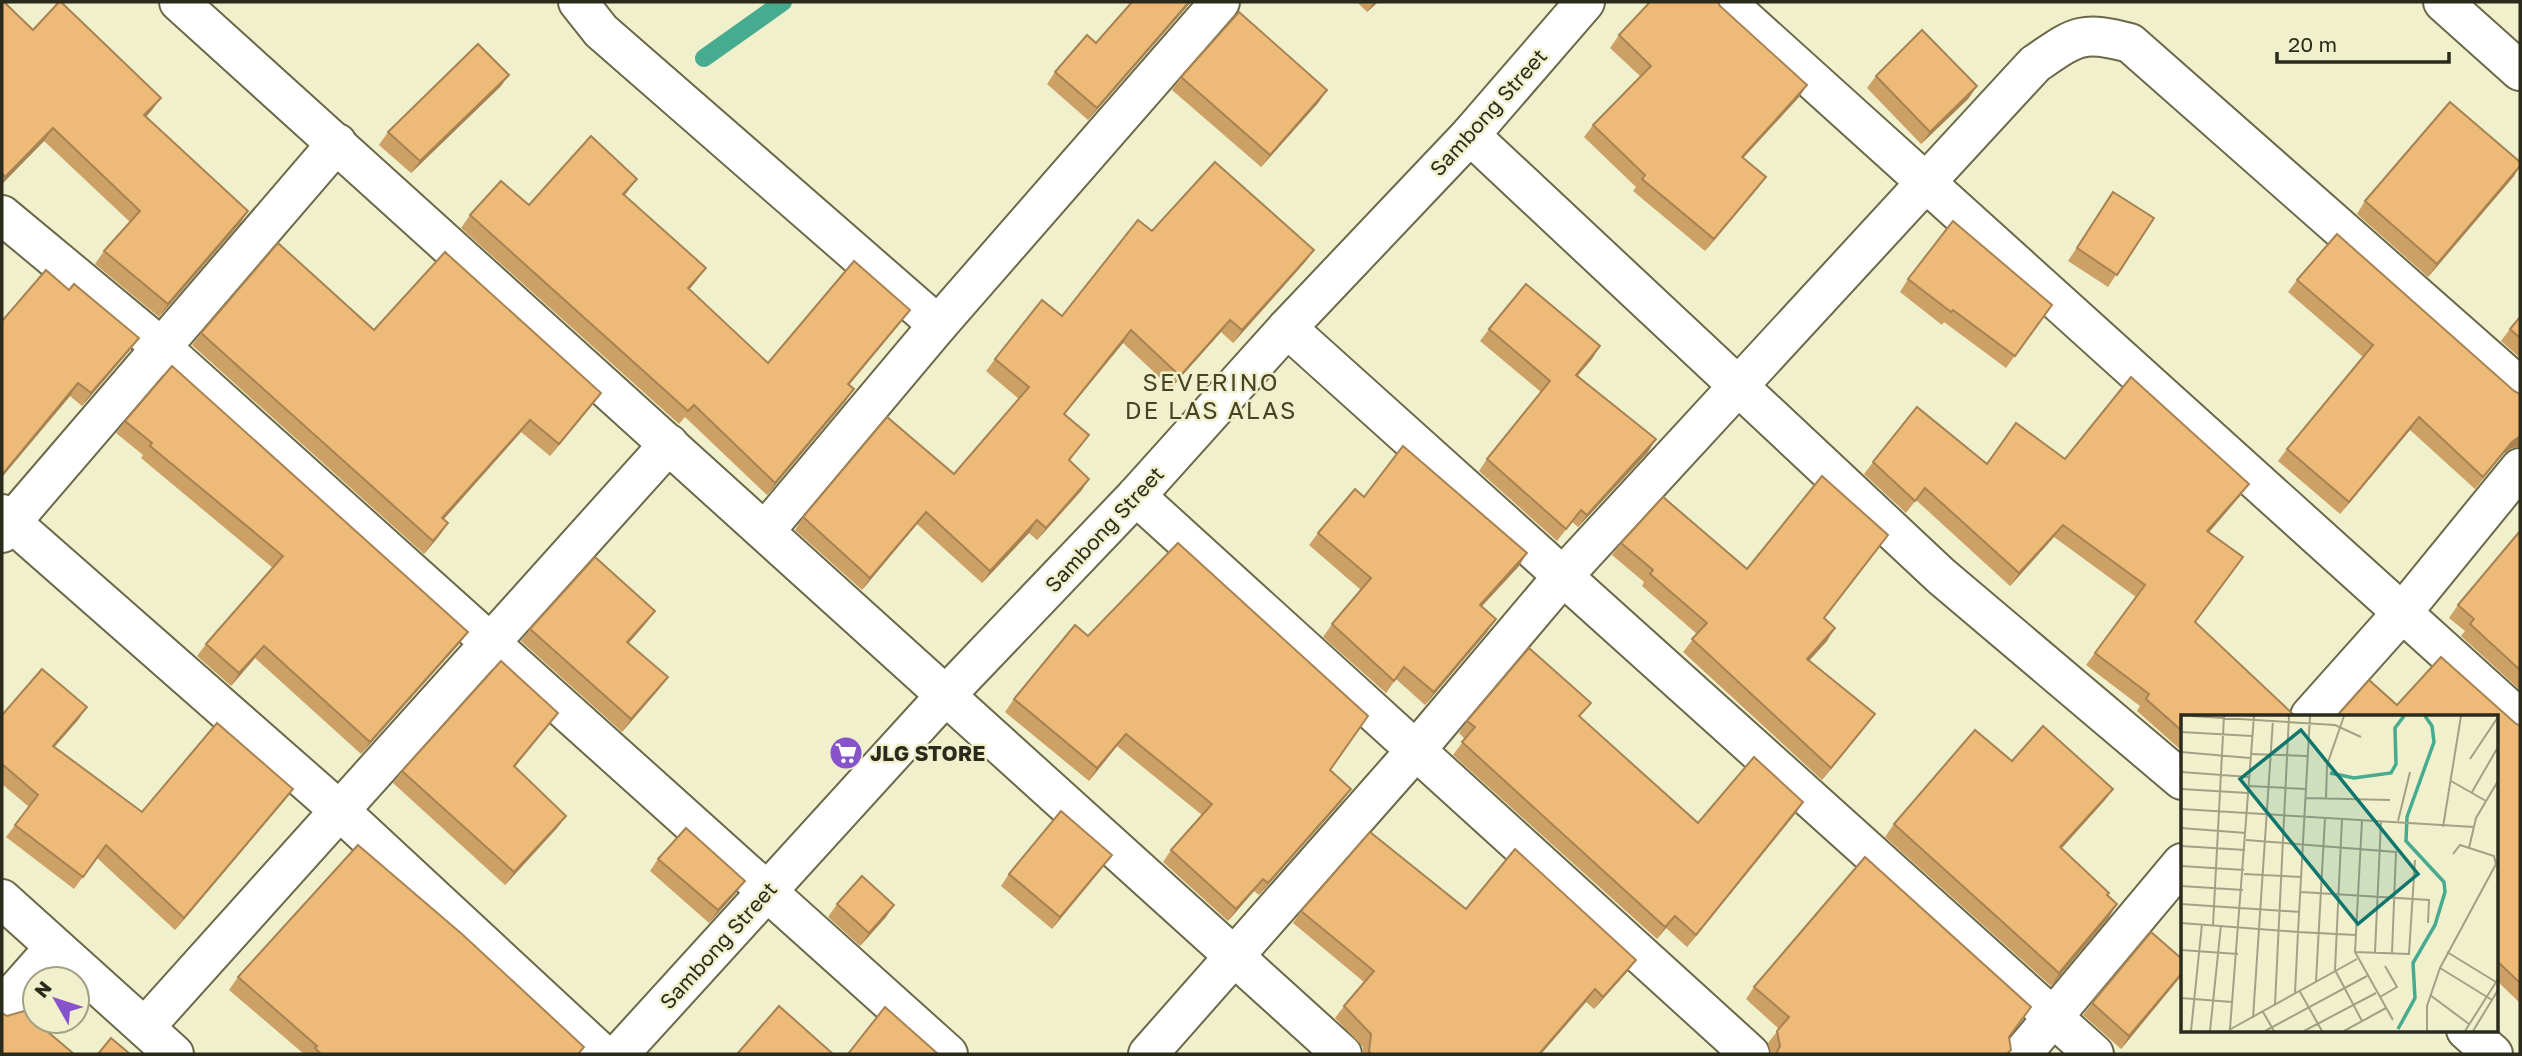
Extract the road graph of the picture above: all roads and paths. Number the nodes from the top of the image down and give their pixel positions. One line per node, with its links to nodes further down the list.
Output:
1 (179, 2): 9 (street)
2 (578, 2): 12 (street)
3 (1220, 2): 12 (street)
4 (1585, 2): 8 (street, Sambong Street)
5 (1726, 2): 10 (street)
6 (2443, 2): 7 (street)
7 (2520, 71)
8 (1471, 135): 13 (street, Sambong Street); 15 (street)
9 (337, 143): 14 (street); 17 (street)
10 (1925, 182): 15 (street); 16 (street); 23 (street)
11 (2, 215): 14 (street)
12 (938, 325): 21 (street)
13 (1287, 328): 19 (street, Sambong Street); 22 (street)
14 (161, 347): 20 (street); 24 (street)
15 (1737, 384): 22 (street); 29 (street)
16 (2520, 387)
17 (668, 444): 21 (street); 24 (street)
18 (2520, 468): 23 (street)
19 (1136, 496): 25 (street, Sambong Street); 28 (street)
20 (5, 523): 30 (street)
21 (765, 531): 25 (street)
22 (1563, 576): 28 (street); 37 (street)
23 (2401, 614): 26 (street); 27 (street)
24 (492, 644): 30 (street); 32 (street)
25 (946, 695): 32 (street, Sambong Street); 35 (street)
26 (2311, 715)
27 (2520, 719)
28 (1416, 750): 35 (street); 46 (street)
29 (2181, 779)
30 (340, 811): 38 (street); 41 (street)
31 (2181, 864): 37 (street)
32 (767, 892): 42 (street, Sambong Street); 43 (street)
33 (2, 899): 34 (street)
34 (54, 948): 36 (street); 38 (street)
35 (1236, 958): 44 (street); 45 (street)
36 (2, 1007)
37 (2054, 1017): 47 (street); 48 (street)
38 (145, 1027): 40 (street)
39 (2468, 1032): 49 (street)
40 (174, 1054)
41 (603, 1054)
42 (619, 1054)
43 (948, 1054)
44 (1148, 1054)
45 (1342, 1054)
46 (1750, 1054)
47 (2022, 1054)
48 (2094, 1054)
49 (2493, 1054)

